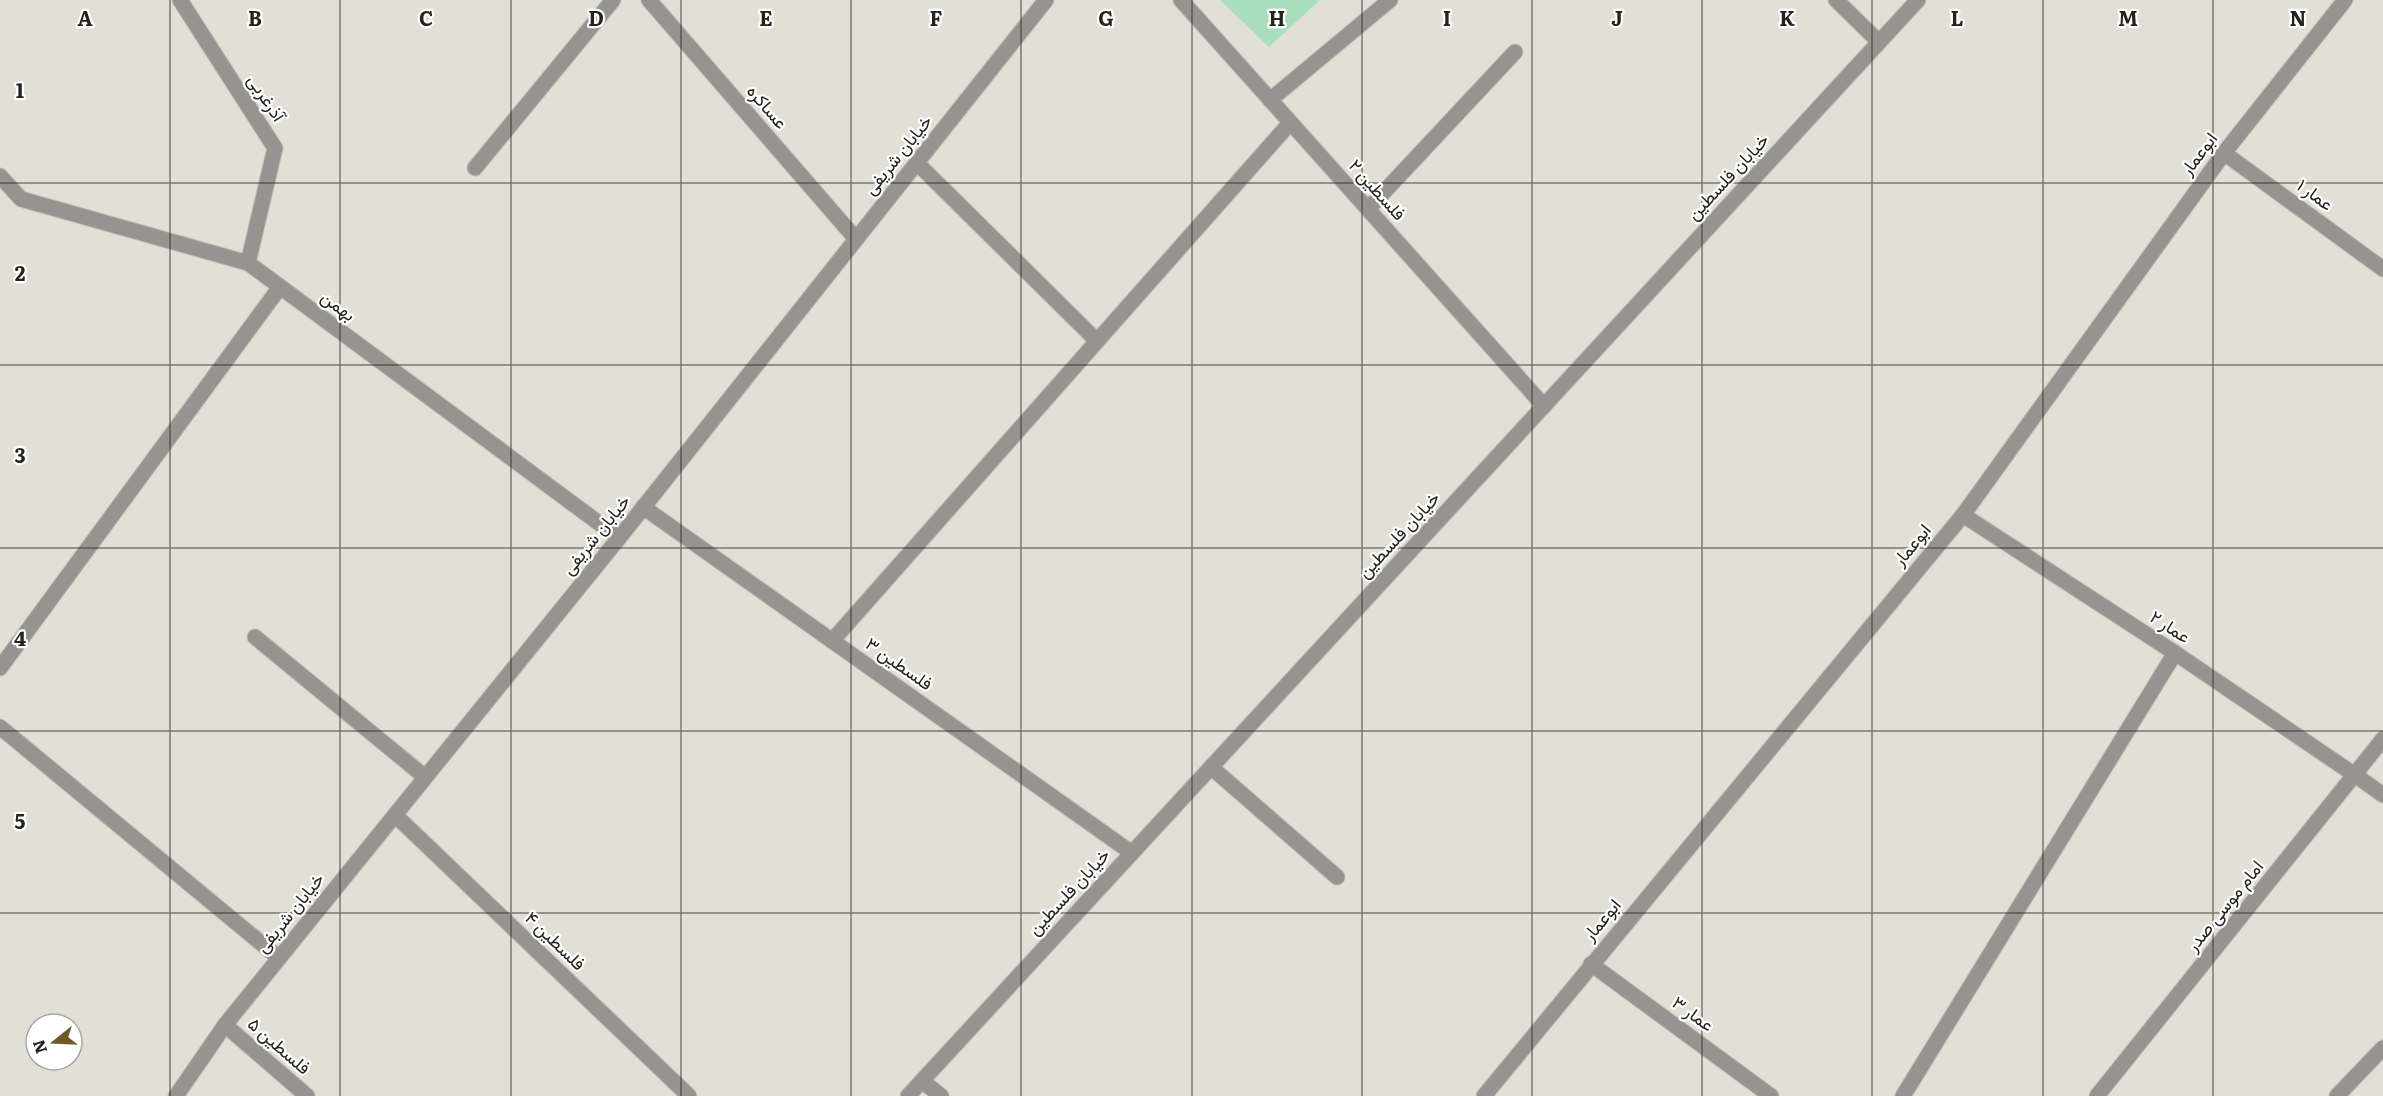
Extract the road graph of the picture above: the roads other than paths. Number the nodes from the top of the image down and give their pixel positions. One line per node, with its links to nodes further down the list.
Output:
1 (180, 0): 20 (street, آذرغربی)
2 (613, 0): 16 (street)
3 (649, 0): 19 (street, عساکره)
4 (1046, 0): 15 (street, خیابان شریفی)
5 (1180, 0): 12 (street, فلسطین ۲)
6 (1390, 0): 12 (street)
7 (1836, 0): 10 (street)
8 (1918, 0): 10 (street, خیابان فلسطین)
9 (2345, 0): 14 (street, ابوعمار)
10 (1879, 42): 24 (street, خیابان فلسطین)
11 (1515, 52): 18 (street)
12 (1270, 100): 13 (street, فلسطین ۲)
13 (1290, 123): 18 (street, فلسطین ۲); 23 (street)
14 (2224, 153): 21 (street, عمار ۱); 26 (street, ابوعمار)
15 (917, 163): 19 (street, خیابان شریفی); 23 (street)
16 (475, 168)
17 (0, 176): 20 (street, بهمن)
18 (1368, 209): 24 (street, فلسطین ۲)
19 (856, 239): 25 (street, خیابان شریفی)
20 (248, 263): 22 (street, بهمن)
21 (2383, 269)
22 (280, 287): 27 (street, بهمن); 31 (street)
23 (1097, 341): 29 (street)
24 (1544, 406): 34 (street, خیابان فلسطین)
25 (644, 507): 27 (street, خیابان شریفی); 29 (street, فلسطین ۳)
26 (1963, 515): 30 (street, عمار ۲); 42 (street, ابوعمار)
27 (619, 538): 36 (street, خیابان شریفی)
28 (255, 637): 36 (street)
29 (832, 641): 39 (street, فلسطین ۳)
30 (2175, 653): 35 (street, عمار ۲); 53 (street)
31 (0, 668)
32 (0, 727): 41 (street)
33 (2383, 739): 35 (street, امام موسی صدر)
34 (1211, 767): 39 (street, خیابان فلسطین); 40 (street)
35 (2355, 776): 37 (street, عمار ۲); 54 (street, امام موسی صدر)
36 (425, 777): 38 (street, خیابان شریفی)
37 (2383, 795)
38 (395, 815): 41 (street, خیابان شریفی); 48 (street, فلسطین ۴)
39 (1132, 853): 45 (street, خیابان فلسطین)
40 (1337, 877)
41 (279, 958): 43 (street, خیابان شریفی)
42 (1591, 964): 51 (street, ابوعمار); 52 (street, عمار ۳)
43 (225, 1025): 46 (street, خیابان شریفی); 47 (street, فلسطین ۵)
44 (2383, 1048): 55 (street)
45 (922, 1081): 49 (street, خیابان فلسطین); 50 (street)
46 (176, 1096)
47 (307, 1096)
48 (688, 1096)
49 (908, 1096)
50 (941, 1096)
51 (1484, 1096)
52 (1771, 1096)
53 (1903, 1096)
54 (2097, 1096)
55 (2337, 1096)

